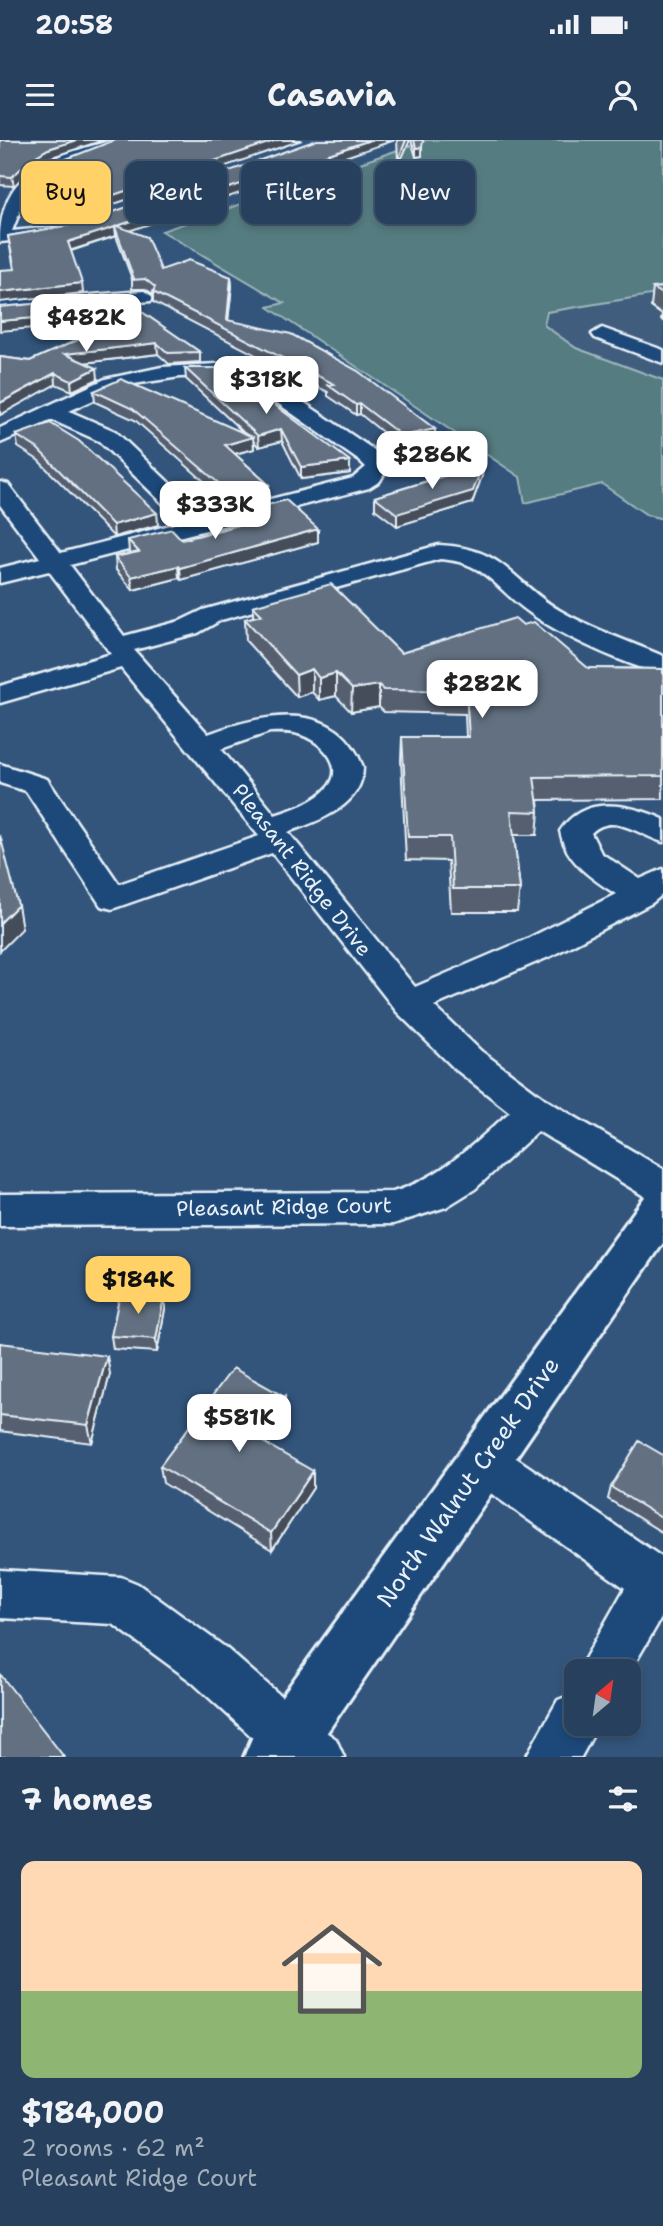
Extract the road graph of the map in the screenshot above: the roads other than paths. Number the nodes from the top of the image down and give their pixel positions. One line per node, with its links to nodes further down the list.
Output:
1 (62, 140): 3 (street)
2 (129, 140): 3 (street)
3 (96, 150): 5 (street)
4 (76, 226): 5 (street)
5 (0, 237)
6 (145, 297): 7 (street)
7 (0, 308)
8 (602, 334): 9 (street)
9 (663, 357)
10 (50, 411): 11 (street); 13 (street); 13 (street)
11 (0, 436)
12 (0, 489): 14 (street, Pleasant Ridge Drive)
13 (199, 524): 14 (street)
14 (55, 561): 15 (street); 16 (street, Pleasant Ridge Drive)
15 (0, 576)
16 (122, 652): 17 (street); 18 (street); 19 (street, Pleasant Ridge Drive)
17 (663, 666)
18 (0, 695)
19 (204, 746): 22 (street, Pleasant Ridge Drive); 22 (street)
20 (0, 774): 22 (street)
21 (663, 832): 23 (street)
22 (273, 834): 24 (street, Pleasant Ridge Drive)
23 (652, 887): 24 (street)
24 (408, 1003): 25 (street, Pleasant Ridge Drive)
25 (535, 1111): 26 (street, Pleasant Ridge Drive); 28 (street, Pleasant Ridge Court)
26 (663, 1188)
27 (663, 1207): 29 (main road, North Walnut Creek Drive)
28 (0, 1210)
29 (481, 1460): 30 (street); 34 (main road, North Walnut Creek Drive)
30 (660, 1584): 32 (street)
31 (0, 1594): 34 (street)
32 (611, 1659)
33 (565, 1736): 35 (street)
34 (294, 1750)
35 (552, 1757)

